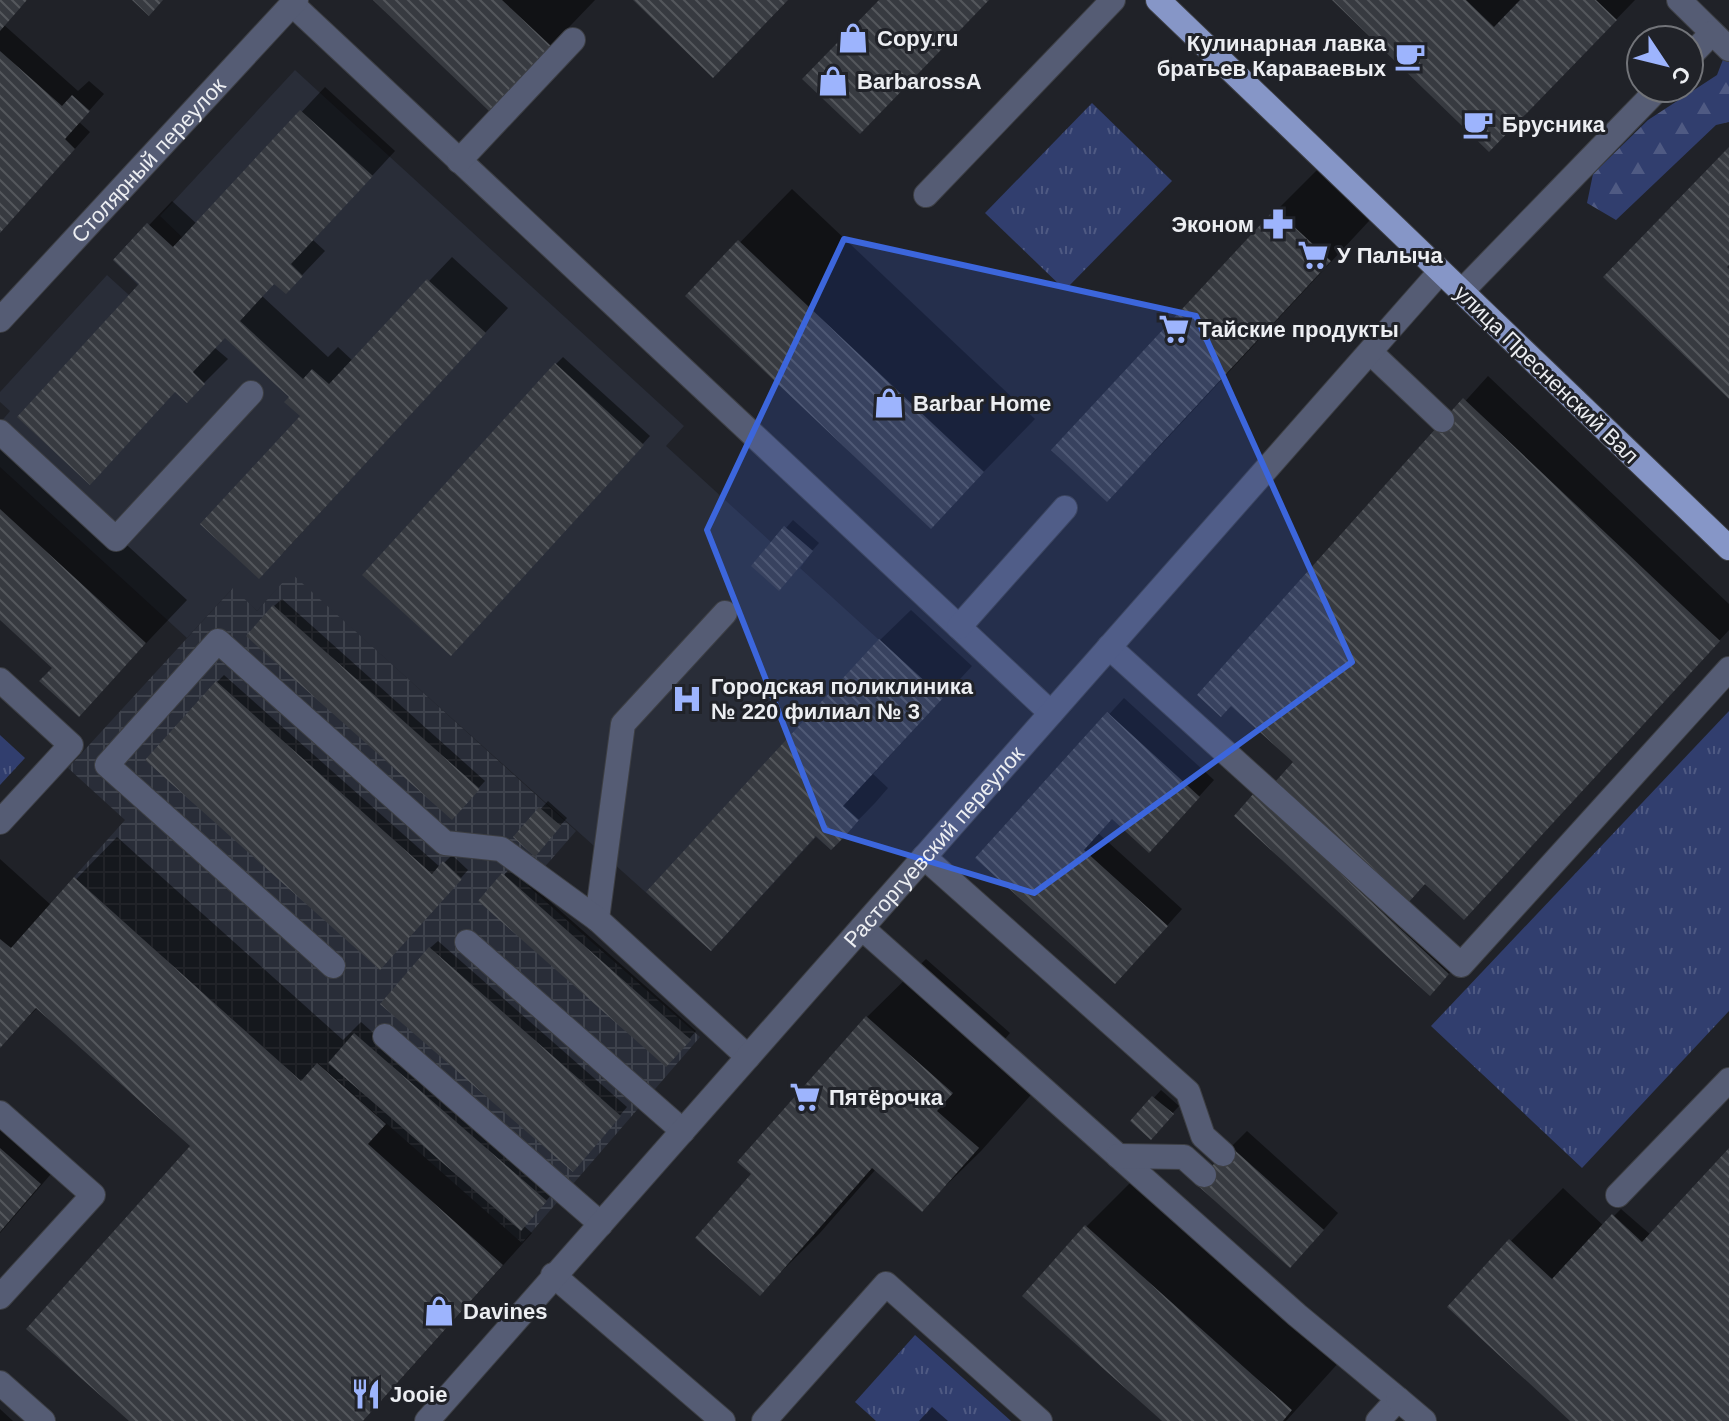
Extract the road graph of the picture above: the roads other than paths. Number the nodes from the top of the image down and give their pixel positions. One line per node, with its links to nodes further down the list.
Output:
1 (1113, 0): 9 (street)
2 (1158, 0): 10 (main road, улица Пресненский Вал)
3 (1679, 0): 6 (street)
4 (294, 2): 8 (street); 12 (street, Столярный переулок)
5 (573, 40): 8 (street)
6 (1721, 41)
7 (1643, 104): 11 (street)
8 (459, 161): 20 (street)
9 (926, 195)
10 (1440, 272): 11 (main road, улица Пресненский Вал); 13 (street, Расторгуевский переулок)
11 (1462, 291): 18 (main road, улица Пресненский Вал)
12 (0, 320)
13 (1370, 352): 15 (street); 21 (street, Расторгуевский переулок)
14 (251, 393): 16 (street)
15 (1442, 420)
16 (0, 432)
17 (1065, 508): 20 (street)
18 (1729, 548)
19 (725, 613): 27 (street)
20 (959, 627): 24 (street)
21 (1109, 647): 22 (street); 24 (street, Расторгуевский переулок)
22 (1729, 669)
23 (0, 680): 25 (street)
24 (1051, 713): 26 (street, Расторгуевский переулок)
25 (0, 822)
26 (924, 857): 28 (street, Расторгуевский переулок); 36 (street)
27 (597, 919): 30 (street); 32 (street)
28 (862, 928): 32 (street, Расторгуевский переулок); 38 (street)
29 (467, 942): 35 (street)
30 (333, 966)
31 (385, 1036): 42 (street)
32 (748, 1057): 35 (street, Расторгуевский переулок)
33 (1729, 1080): 41 (street)
34 (0, 1113): 44 (street)
35 (683, 1131): 42 (street, Расторгуевский переулок)
36 (1203, 1136): 37 (street); 39 (street)
37 (1223, 1154)
38 (1118, 1156): 39 (street); 46 (street)
39 (1184, 1157): 40 (street)
40 (1204, 1175)
41 (1618, 1195)
42 (601, 1224): 43 (street, Расторгуевский переулок)
43 (553, 1275): 48 (street, Расторгуевский переулок); 49 (street)
44 (0, 1297)
45 (0, 1383): 47 (street)
46 (1398, 1399): 52 (street); 53 (street)
47 (43, 1421)
48 (427, 1421)
49 (723, 1421)
50 (764, 1421): 51 (street)
51 (1040, 1421)
52 (1378, 1421)
53 (1424, 1421)

